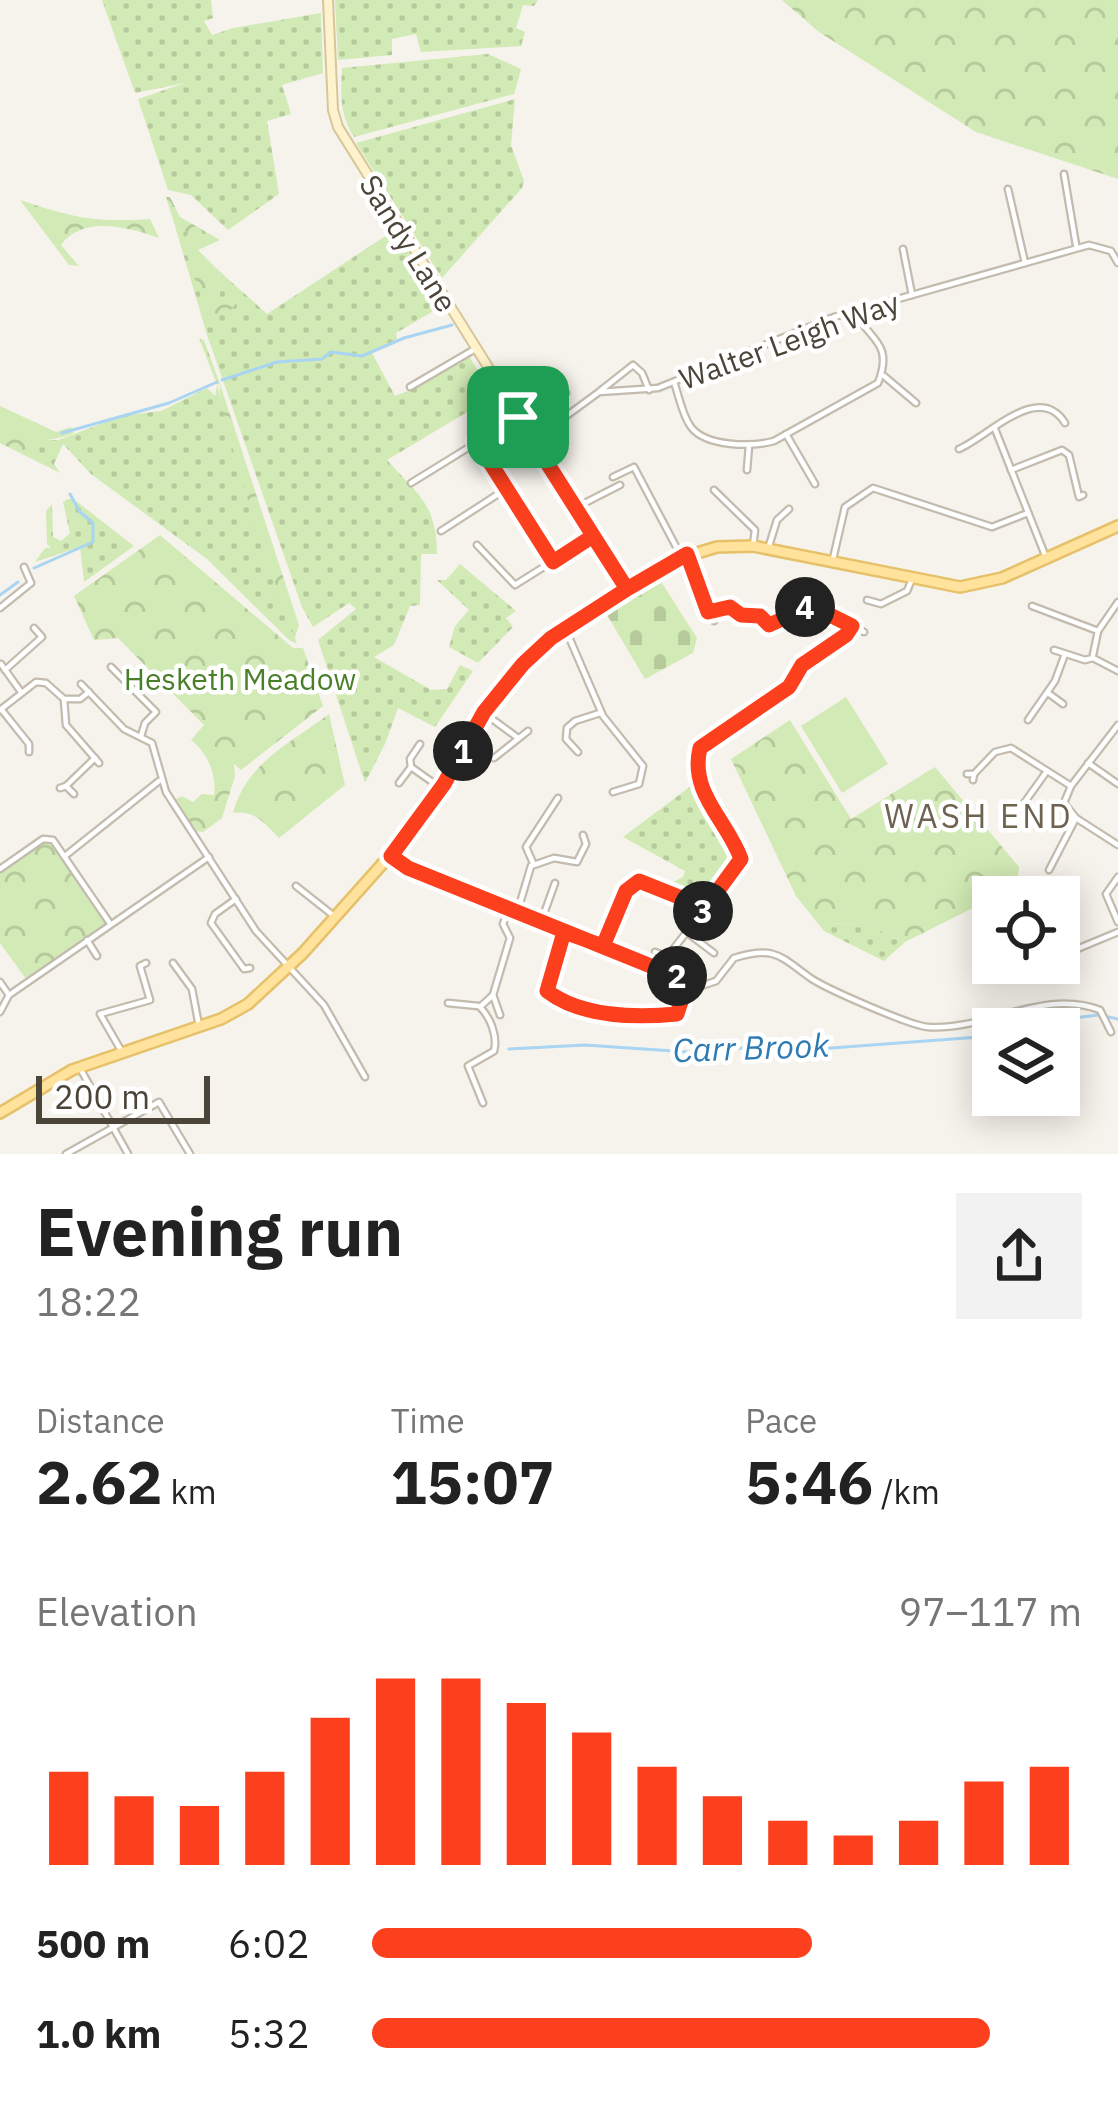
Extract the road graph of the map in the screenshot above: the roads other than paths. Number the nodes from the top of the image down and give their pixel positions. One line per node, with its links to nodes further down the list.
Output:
1 (328, 0): 10 (street, Sandy Lane)
2 (1064, 174): 4 (street)
3 (1008, 189): 6 (street)
4 (1077, 248): 6 (street, Walter Leigh Way); 7 (street)
5 (903, 249): 8 (street)
6 (1025, 263): 8 (street, Walter Leigh Way)
7 (1118, 263)
8 (912, 295): 9 (street, Walter Leigh Way)
9 (854, 311): 11 (street); 12 (street, Walter Leigh Way)
10 (475, 349): 13 (street); 17 (street, Sandy Lane)
11 (882, 375): 18 (street); 24 (street)
12 (674, 382): 14 (street, Walter Leigh Way); 27 (street)
13 (410, 387)
14 (649, 389): 15 (street, Walter Leigh Way); 15 (street)
15 (599, 392): 25 (street)
16 (566, 393): 17 (street)
17 (506, 398): 21 (street, Sandy Lane)
18 (916, 403)
19 (1068, 410): 20 (street)
20 (1059, 413): 22 (street); 23 (street)
21 (518, 417): 25 (street, Sandy Lane); 26 (street)
22 (1065, 423)
23 (995, 429): 28 (street); 30 (street)
24 (786, 434): 27 (street); 33 (street)
25 (533, 440): 38 (street, Sandy Lane)
26 (477, 442): 32 (street); 36 (street)
27 (749, 445): 29 (street)
28 (959, 449)
29 (747, 470)
30 (1011, 470): 37 (street); 40 (street)
31 (613, 477): 47 (street)
32 (412, 483)
33 (815, 484)
34 (620, 485): 38 (street)
35 (728, 485): 45 (street)
36 (506, 489): 42 (street); 50 (street)
37 (1079, 497)
38 (577, 507): 43 (street, Sandy Lane)
39 (789, 509): 46 (street)
40 (1028, 513): 48 (street); 49 (street)
41 (1118, 527): 49 (main road)
42 (441, 531)
43 (593, 536): 50 (street); 53 (street, Sandy Lane)
44 (477, 545): 50 (street)
45 (754, 546): 46 (main road); 47 (main road)
46 (768, 549): 48 (main road)
47 (684, 555): 53 (main road); 58 (street)
48 (833, 559): 52 (main road)
49 (1047, 560): 52 (main road)
50 (553, 562)
51 (24, 567): 57 (street)
52 (912, 579): 54 (street)
53 (627, 589): 63 (main road)
54 (867, 600)
55 (1118, 602): 64 (street)
56 (1036, 605): 64 (street)
57 (0, 608)
58 (708, 612): 59 (street); 60 (street)
59 (714, 621)
60 (769, 625): 61 (street); 66 (street)
61 (852, 626): 65 (street); 123 (street)
62 (34, 628): 70 (street)
63 (565, 628): 82 (main road); 83 (street)
64 (1098, 631): 69 (street)
65 (864, 632)
66 (772, 633)
67 (1054, 650): 68 (street)
68 (1065, 654): 69 (street); 78 (street)
69 (1093, 658): 72 (street)
70 (3, 667): 76 (street)
71 (111, 667): 73 (street)
72 (1118, 671)
73 (118, 674): 74 (street); 87 (street)
74 (110, 682)
75 (80, 684): 77 (street)
76 (20, 692): 79 (street); 81 (street)
77 (89, 692): 79 (street); 87 (street)
78 (1048, 693): 80 (street); 84 (street)
79 (64, 699): 104 (street)
80 (1064, 704)
81 (0, 709): 90 (street)
82 (484, 712): 88 (street); 94 (main road)
83 (602, 712): 91 (street); 103 (street)
84 (1028, 720)
85 (1118, 725): 93 (street)
86 (528, 731): 88 (street)
87 (141, 736): 98 (street)
88 (519, 738): 92 (street)
89 (420, 744): 95 (street)
90 (32, 746)
91 (578, 752)
92 (494, 758)
93 (1088, 763): 101 (street); 102 (street)
94 (455, 766): 100 (street); 112 (main road)
95 (411, 767): 99 (street); 100 (street)
96 (1048, 770): 97 (street); 102 (street); 108 (street)
97 (971, 776)
98 (160, 781): 111 (street); 113 (street)
99 (399, 783)
100 (434, 784): 106 (street)
101 (1118, 784)
102 (1071, 786): 107 (street)
103 (613, 792)
104 (74, 794)
105 (558, 798): 114 (street)
106 (410, 818)
107 (1076, 818): 110 (street); 116 (street)
108 (1011, 821)
109 (583, 835): 114 (street)
110 (1118, 845)
111 (65, 856): 115 (street); 127 (street)
112 (391, 856): 121 (street); 124 (main road)
113 (209, 857): 120 (street); 127 (street)
114 (533, 863): 122 (street)
115 (0, 869)
116 (1049, 870)
117 (1118, 877): 126 (street)
118 (555, 883): 125 (street)
119 (296, 886): 124 (street)
120 (236, 899): 139 (street); 140 (street)
121 (508, 910): 122 (street); 143 (street)
122 (517, 913): 125 (street)
123 (700, 915): 129 (street); 132 (street)
124 (336, 918): 140 (main road)
125 (541, 922): 128 (street)
126 (1118, 922)
127 (110, 924): 131 (street)
128 (564, 932): 132 (street); 141 (street)
129 (686, 932): 134 (street); 135 (street)
130 (1118, 932): 133 (street)
131 (87, 940): 136 (street); 144 (street)
132 (603, 946): 141 (street)
133 (1080, 948)
134 (655, 952)
135 (714, 952)
136 (97, 956)
137 (146, 963): 151 (street)
138 (173, 963): 149 (street)
139 (245, 970)
140 (287, 970): 149 (main road); 153 (street)
141 (688, 981): 150 (street)
142 (0, 982): 144 (street)
143 (493, 994): 146 (street); 148 (street)
144 (9, 995): 147 (street)
145 (448, 1003): 146 (street)
146 (479, 1006): 154 (street)
147 (0, 1012)
148 (500, 1015)
149 (199, 1026): 151 (main road)
150 (1111, 1032)
151 (122, 1052): 152 (main road)
152 (80, 1067): 155 (main road); 156 (street)
153 (365, 1077)
154 (483, 1103)
155 (0, 1112)
156 (112, 1126): 157 (street); 158 (street); 159 (street)
157 (66, 1154)
158 (128, 1154)
159 (190, 1154)

